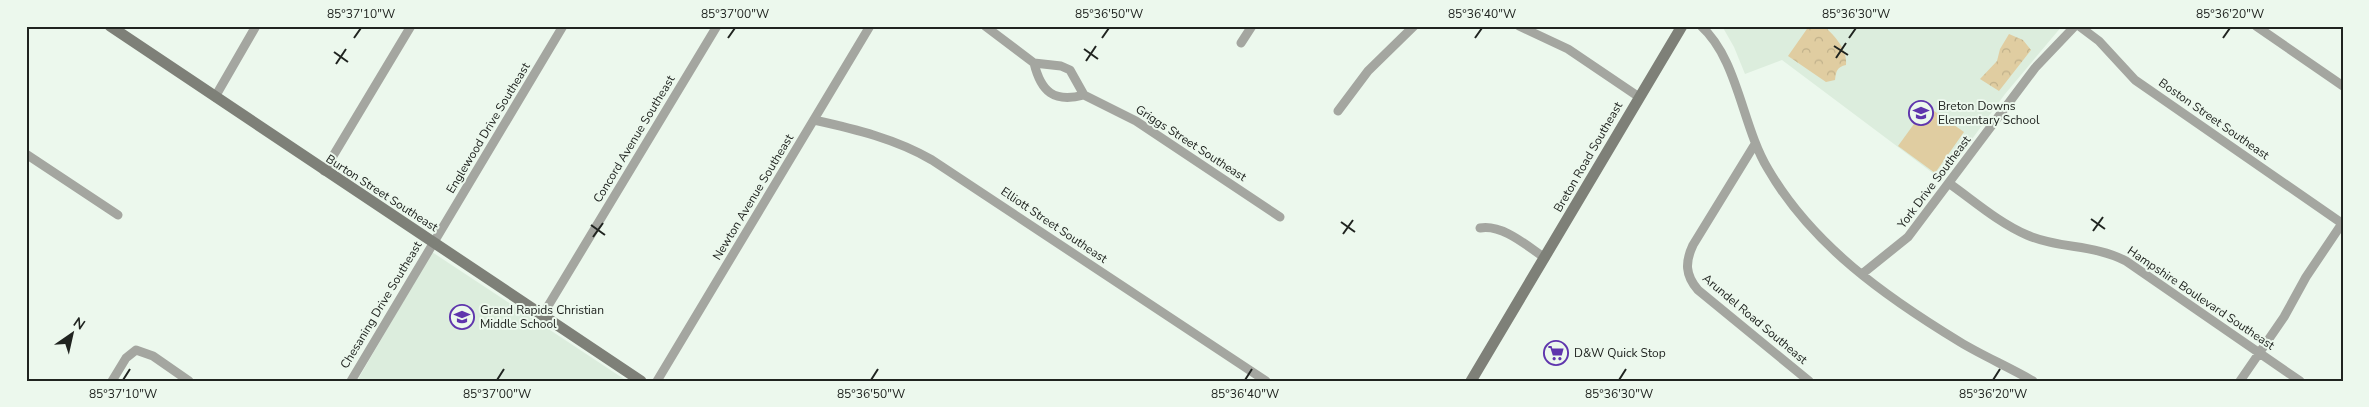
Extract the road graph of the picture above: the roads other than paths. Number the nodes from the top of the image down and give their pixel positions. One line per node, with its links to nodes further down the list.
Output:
1 (110, 26): 20 (main road, Burton Street Southeast)
2 (256, 26): 20 (street)
3 (411, 26): 26 (street)
4 (563, 26): 32 (street, Englewood Drive Southeast)
5 (717, 26): 35 (street, Concord Avenue Southeast)
6 (870, 26): 23 (street, Newton Avenue Southeast)
7 (984, 26): 17 (street, Griggs Street Southeast)
8 (1252, 26): 16 (street)
9 (1414, 26): 22 (street)
10 (1519, 26): 21 (street)
11 (1682, 26): 21 (main road, Breton Road Southeast)
12 (1701, 26): 24 (street)
13 (2075, 26): 27 (street, York Drive Southeast)
14 (2079, 26): 30 (street, Boston Street Southeast)
15 (2256, 26): 18 (street)
16 (1241, 43)
17 (1034, 63): 19 (street); 19 (street, Griggs Street Southeast)
18 (2343, 86)
19 (1084, 95): 29 (street, Griggs Street Southeast)
20 (215, 97): 26 (main road, Burton Street Southeast)
21 (1639, 97): 33 (main road, Breton Road Southeast)
22 (1338, 111)
23 (814, 120): 41 (street, Newton Avenue Southeast); 42 (street, Elliott Street Southeast)
24 (1755, 144): 34 (street); 44 (street, Arundel Road Southeast)
25 (26, 154): 28 (street)
26 (324, 171): 32 (main road, Burton Street Southeast)
27 (1950, 184): 34 (street, York Drive Southeast); 36 (street, Hampshire Boulevard Southeast)
28 (118, 215)
29 (1280, 217)
30 (2342, 223): 36 (street)
31 (1480, 228): 33 (street)
32 (433, 243): 35 (main road, Burton Street Southeast); 39 (street, Chesaning Drive Southeast)
33 (1545, 258): 43 (main road, Breton Road Southeast)
34 (1862, 274): 45 (street)
35 (542, 316): 40 (main road, Burton Street Southeast)
36 (2259, 352): 46 (street); 47 (street, Hampshire Boulevard Southeast)
37 (112, 381): 38 (street)
38 (189, 381)
39 (351, 381)
40 (641, 381)
41 (657, 381)
42 (1266, 381)
43 (1472, 381)
44 (1809, 381)
45 (2033, 381)
46 (2240, 381)
47 (2300, 381)

